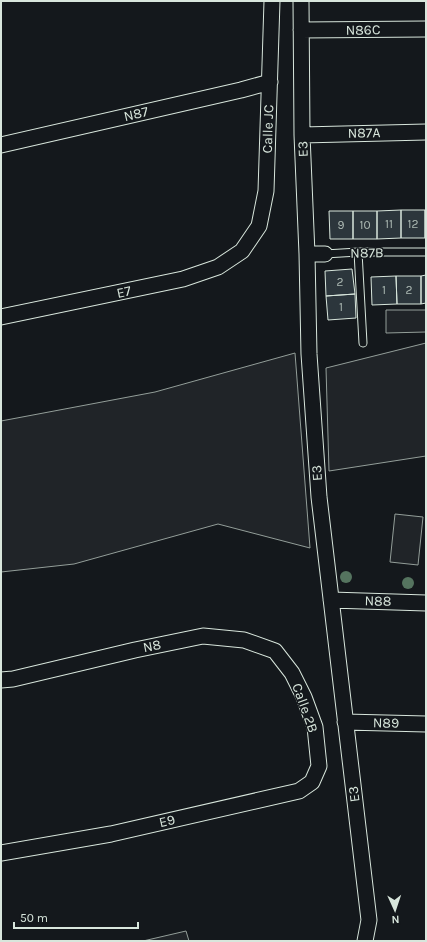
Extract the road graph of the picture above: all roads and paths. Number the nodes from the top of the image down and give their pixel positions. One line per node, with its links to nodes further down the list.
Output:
1 (272, 1): 5 (street, Calle JC)
2 (301, 1): 4 (street, E3)
3 (426, 29): 4 (street, N86C)
4 (301, 30): 7 (street, E3)
5 (270, 82): 8 (street, N87); 9 (street, Calle JC)
6 (426, 132): 7 (street, N87A)
7 (302, 135): 12 (street, E3)
8 (1, 145)
9 (242, 251): 14 (street, E7)
10 (358, 252): 11 (lane, N87B); 13 (lane, N87B); 15 (lane)
11 (426, 252)
12 (307, 254): 13 (street, N87B); 16 (street, E3)
13 (325, 254)
14 (1, 317)
15 (364, 343)
16 (331, 600): 17 (street, N88); 20 (street, E3)
17 (426, 603)
18 (292, 674): 19 (street, N8); 22 (street, Calle 2B)
19 (1, 680)
20 (345, 722): 21 (street, N89); 24 (street, E3)
21 (426, 724)
22 (319, 766): 23 (street, E9)
23 (1, 853)
24 (365, 941)

